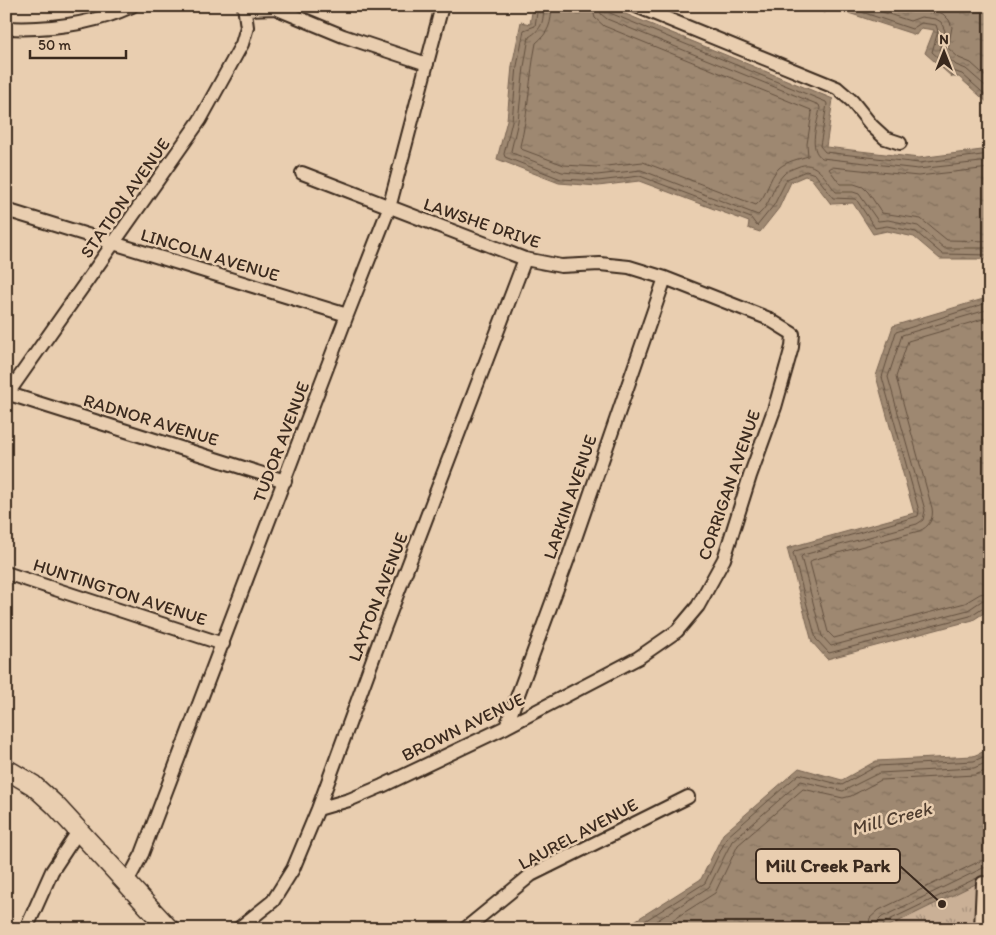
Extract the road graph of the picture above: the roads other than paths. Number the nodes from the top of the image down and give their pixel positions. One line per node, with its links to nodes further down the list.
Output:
1 (132, 6): 5 (street)
2 (442, 6): 6 (street, TUDOR AVENUE)
3 (636, 6): 7 (street)
4 (245, 7): 6 (street); 11 (street, STATION AVENUE)
5 (6, 28)
6 (427, 64): 9 (street, TUDOR AVENUE)
7 (900, 143)
8 (302, 174): 9 (street, LAWSHE DRIVE)
9 (389, 208): 12 (street, LAWSHE DRIVE); 14 (street, TUDOR AVENUE)
10 (6, 210): 11 (street, LINCOLN AVENUE)
11 (114, 243): 14 (street, LINCOLN AVENUE); 16 (street, STATION AVENUE)
12 (525, 259): 13 (street, LAWSHE DRIVE); 24 (street, LAYTON AVENUE)
13 (664, 278): 15 (street, LAWSHE DRIVE); 21 (street, LARKIN AVENUE)
14 (347, 315): 17 (street, TUDOR AVENUE)
15 (793, 334): 20 (street, CORRIGAN AVENUE)
16 (7, 394): 17 (street, RADNOR AVENUE)
17 (285, 480): 19 (street, TUDOR AVENUE)
18 (6, 573): 19 (street, HUNTINGTON AVENUE)
19 (223, 644): 26 (street, TUDOR AVENUE)
20 (620, 667): 21 (street, BROWN AVENUE)
21 (506, 727): 24 (street, BROWN AVENUE)
22 (6, 770): 25 (main road)
23 (688, 797): 31 (street, LAUREL AVENUE)
24 (318, 809): 30 (street, LAYTON AVENUE)
25 (79, 830): 26 (main road); 28 (street)
26 (126, 882): 29 (main road)
27 (983, 883): 32 (street)
28 (26, 929)
29 (169, 929)
30 (238, 929)
31 (466, 929)
32 (981, 929)

